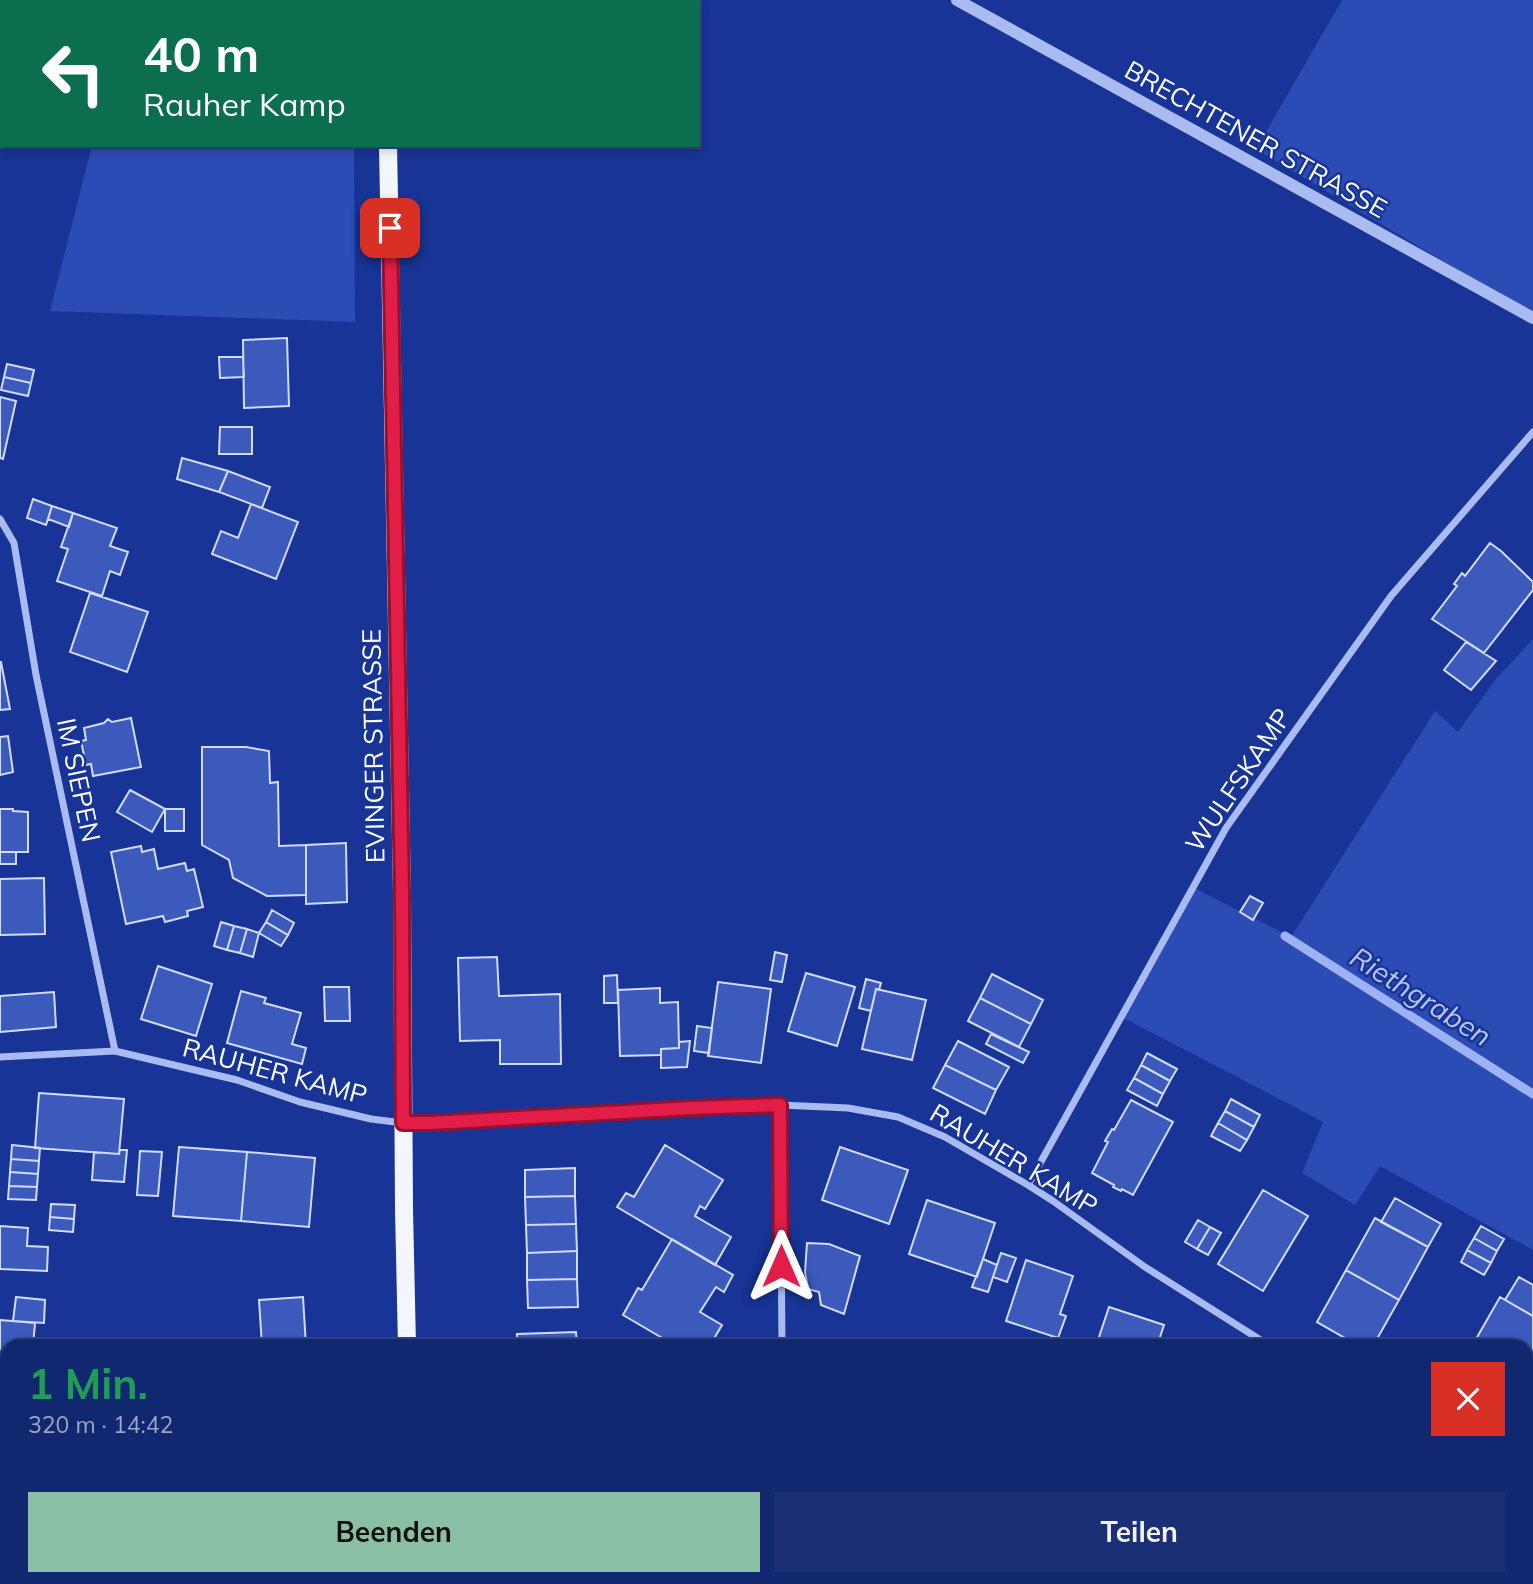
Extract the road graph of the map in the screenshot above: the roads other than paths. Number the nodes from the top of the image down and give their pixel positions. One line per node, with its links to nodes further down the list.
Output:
1 (957, 0): 3 (street, BRECHTENER STRASSE)
2 (388, 147): 9 (main road, EVINGER STRASSE)
3 (1533, 318)
4 (1533, 432): 10 (street, WULFSKAMP)
5 (0, 519): 6 (street, IM SIEPEN)
6 (115, 1051): 7 (street, RAUHER KAMP); 9 (street, RAUHER KAMP)
7 (0, 1057)
8 (780, 1105): 9 (street, RAUHER KAMP); 10 (street, RAUHER KAMP); 12 (street)
9 (403, 1123): 11 (main road, EVINGER STRASSE)
10 (1028, 1185): 13 (street, RAUHER KAMP)
11 (407, 1339)
12 (782, 1339)
13 (1259, 1339)

